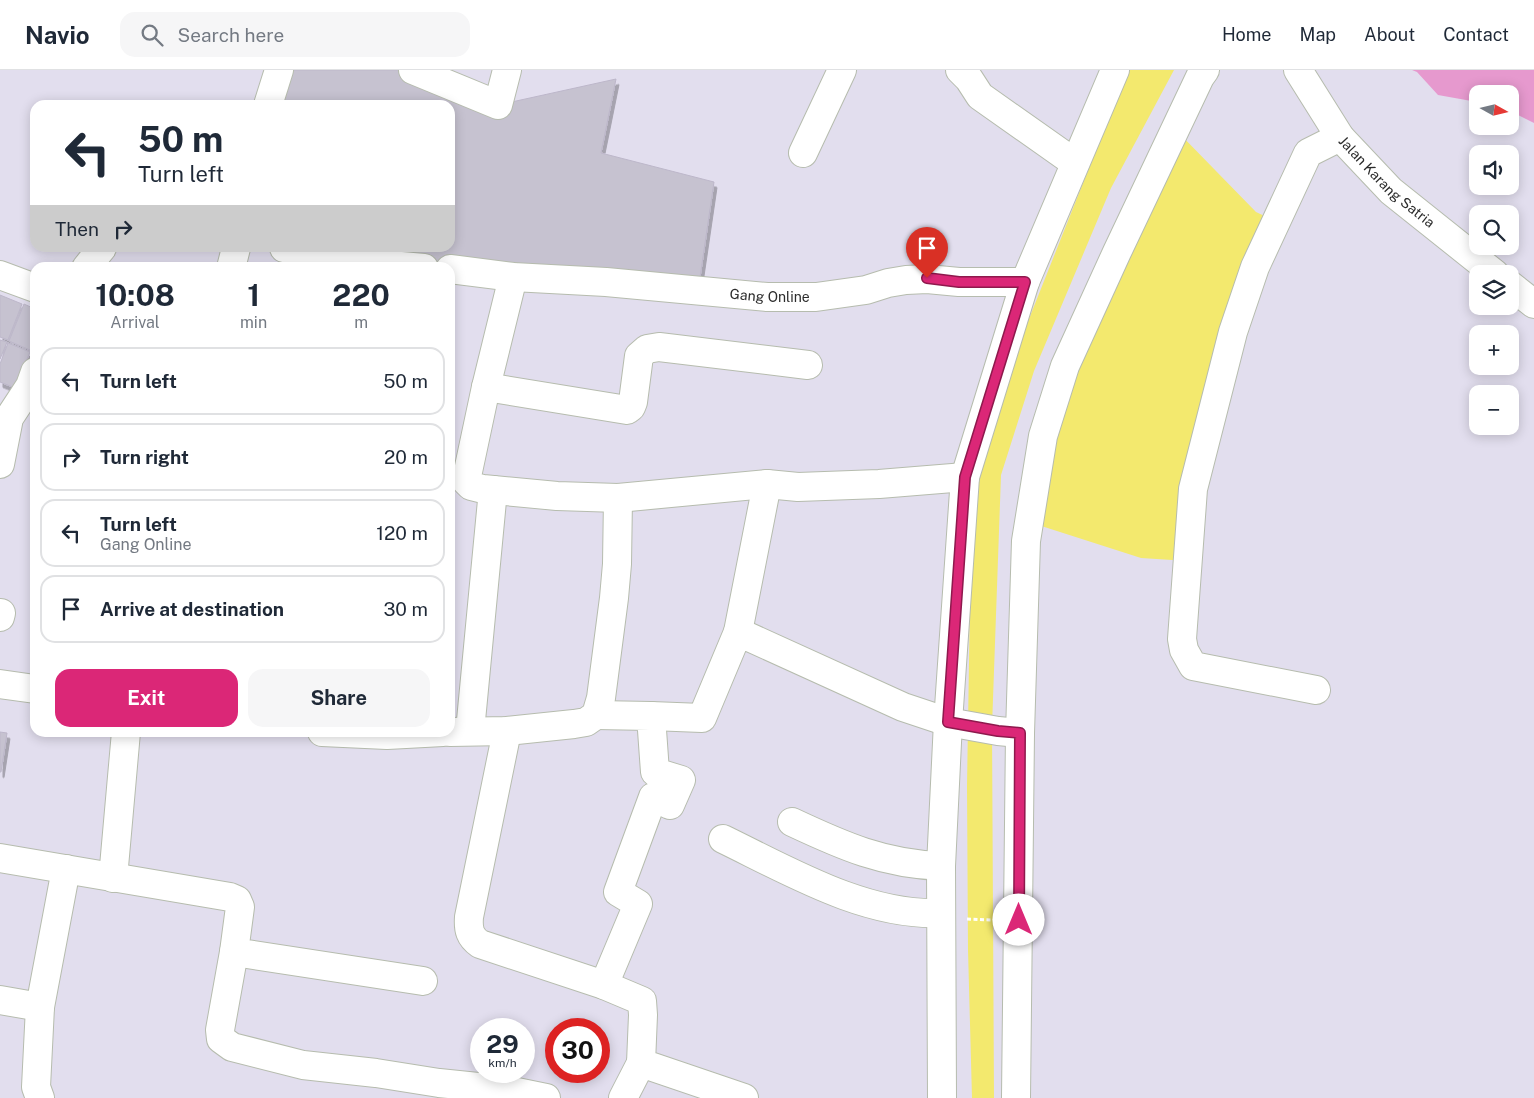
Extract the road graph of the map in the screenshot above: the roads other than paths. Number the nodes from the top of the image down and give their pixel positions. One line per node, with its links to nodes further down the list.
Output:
1 (279, 70): 9 (street)
2 (413, 70): 3 (street)
3 (507, 70)
4 (842, 70): 11 (street)
5 (960, 70): 12 (street)
6 (1115, 70): 12 (street)
7 (1205, 70): 43 (street)
8 (1298, 70): 10 (street, Jalan Karang Satria)
9 (270, 100)
10 (1340, 137): 17 (street, Jalan Karang Satria); 37 (street)
11 (803, 153)
12 (1076, 162): 21 (street)
13 (99, 252): 15 (street)
14 (304, 252): 16 (street)
15 (91, 262)
16 (354, 262)
17 (1484, 265)
18 (455, 271): 20 (street, Gang Online)
19 (0, 275): 22 (street)
20 (513, 277): 21 (street, Gang Online); 27 (street)
21 (1025, 282): 30 (street)
22 (30, 286)
23 (1519, 292): 24 (street)
24 (1534, 304)
25 (808, 366): 27 (street)
26 (30, 386): 28 (street)
27 (486, 387): 32 (street)
28 (4, 416): 29 (street)
29 (0, 464)
30 (965, 477): 31 (street); 40 (street)
31 (767, 484): 33 (street); 34 (street)
32 (493, 490): 33 (street); 42 (street)
33 (618, 498): 38 (street)
34 (738, 632): 39 (street); 40 (street)
35 (0, 684): 36 (street)
36 (30, 688)
37 (1316, 690)
38 (596, 715): 39 (street); 41 (street)
39 (651, 716): 54 (street)
40 (948, 722): 43 (street); 48 (street)
41 (507, 731): 42 (street); 54 (street)
42 (460, 732)
43 (1009, 732): 63 (street)
44 (126, 737): 50 (street)
45 (792, 822): 48 (street)
46 (723, 839): 51 (street)
47 (0, 858): 49 (street)
48 (941, 866): 51 (street)
49 (66, 869): 50 (street); 56 (street)
50 (113, 878): 52 (street)
51 (953, 916): 62 (street)
52 (234, 952): 53 (street); 59 (street)
53 (423, 981)
54 (604, 985): 57 (street)
55 (0, 1000): 56 (street)
56 (40, 1007): 58 (street)
57 (641, 1063): 60 (street); 61 (street)
58 (40, 1098)
59 (542, 1098)
60 (623, 1098)
61 (744, 1098)
62 (942, 1098)
63 (1016, 1098)

